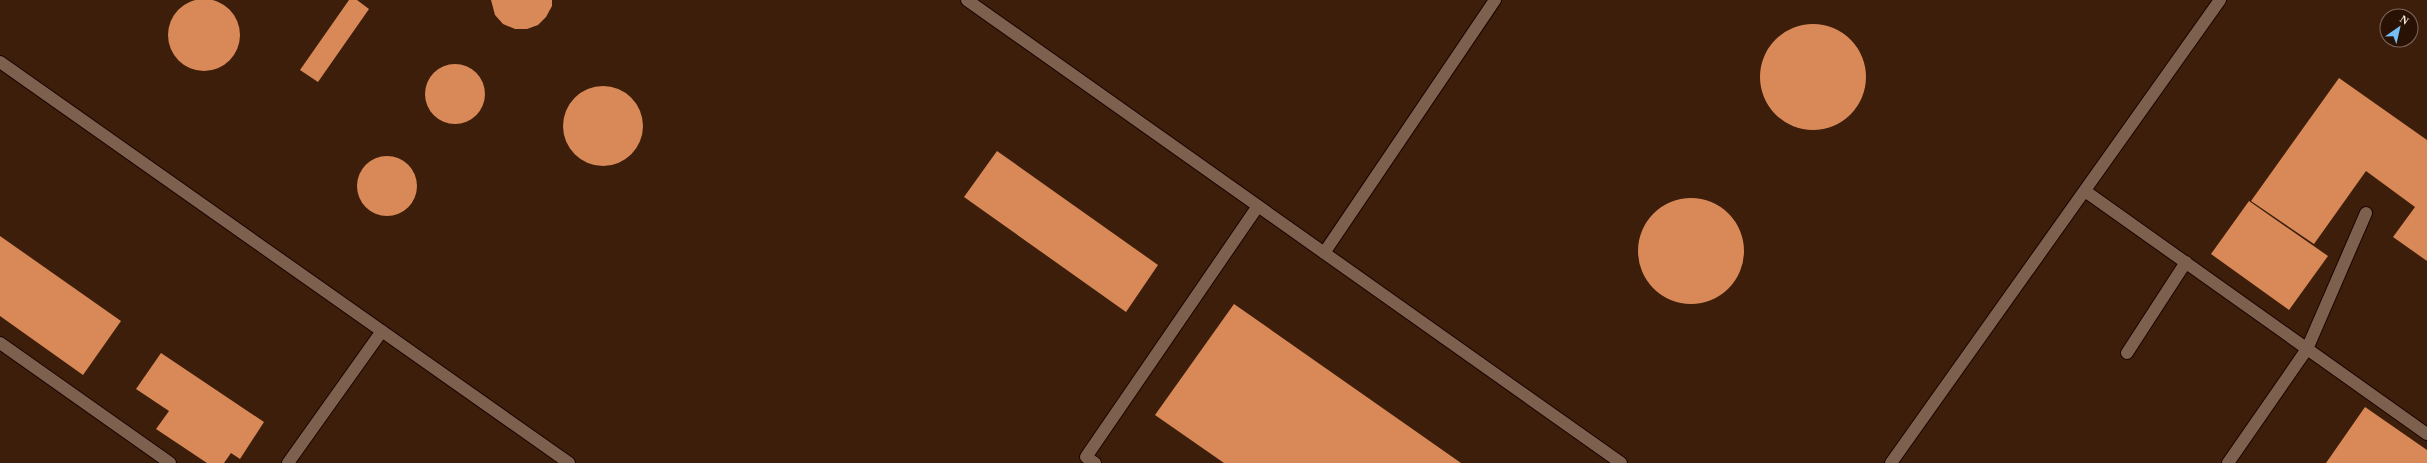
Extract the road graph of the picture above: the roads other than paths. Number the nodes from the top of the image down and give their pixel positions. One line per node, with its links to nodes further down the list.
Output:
1 (967, 0): 6 (lane)
2 (1495, 0): 8 (lane)
3 (2220, 0): 5 (lane)
4 (0, 62): 10 (lane)
5 (2085, 191): 9 (lane); 20 (lane)
6 (1258, 206): 8 (lane); 18 (lane)
7 (2366, 213): 12 (lane)
8 (1324, 253): 19 (lane)
9 (2186, 262): 12 (lane); 13 (lane)
10 (382, 331): 16 (lane); 17 (lane)
11 (0, 344): 15 (lane)
12 (2307, 349): 14 (lane); 21 (lane)
13 (2127, 353)
14 (2427, 434)
15 (170, 463)
16 (288, 463)
17 (569, 463)
18 (1094, 463)
19 (1621, 463)
20 (1891, 463)
21 (2228, 463)

